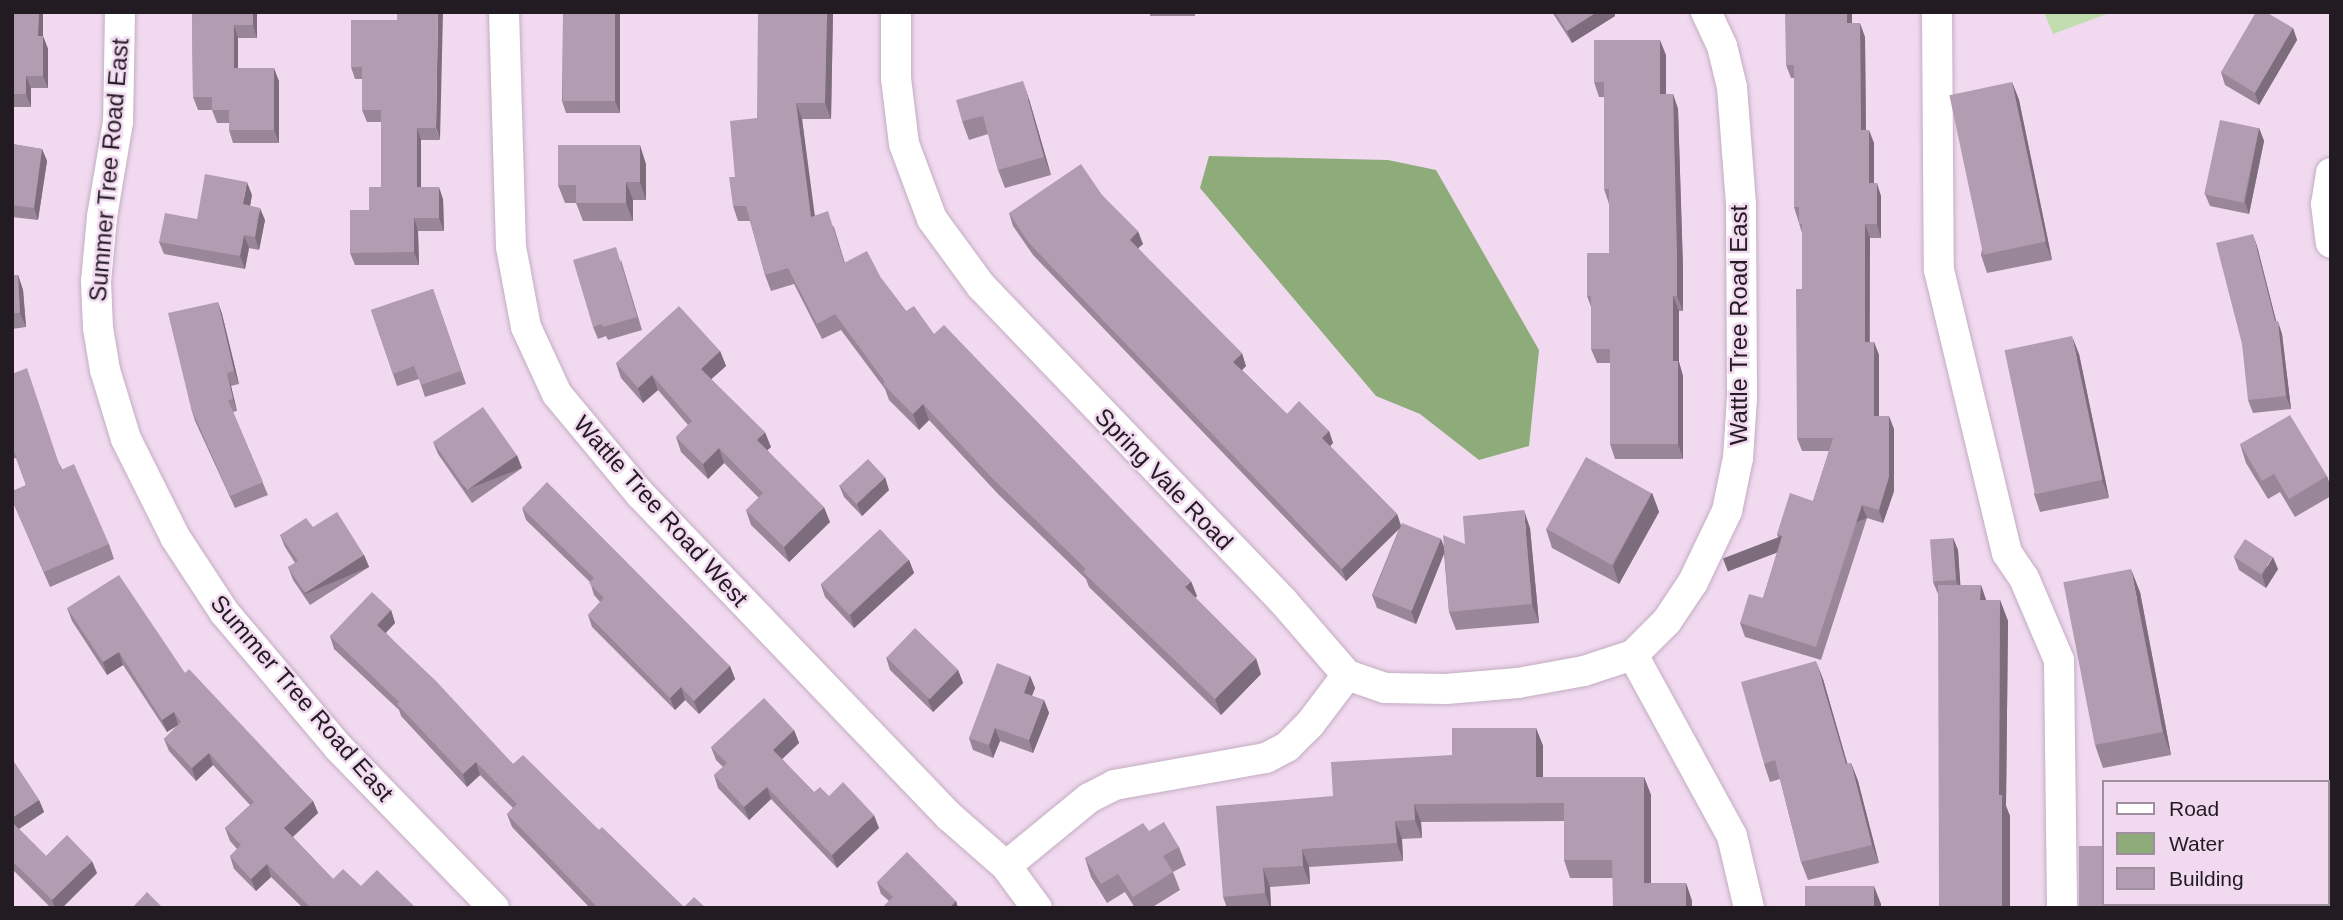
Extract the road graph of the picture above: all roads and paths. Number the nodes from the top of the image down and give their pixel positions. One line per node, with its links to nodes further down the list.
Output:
1 (120, 12): 11 (street, Summer Tree Road East)
2 (504, 12): 10 (street, Wattle Tree Road West)
3 (896, 12): 9 (street, Spring Vale Road)
4 (1706, 12): 8 (street, Wattle Tree Road East)
5 (1937, 12): 14 (street)
6 (2331, 173): 7 (street)
7 (2331, 243)
8 (1633, 655): 9 (street); 13 (street)
9 (1347, 675): 10 (street)
10 (1006, 866): 12 (street, Wattle Tree Road West)
11 (494, 908)
12 (1037, 908)
13 (1749, 908)
14 (2062, 908)

